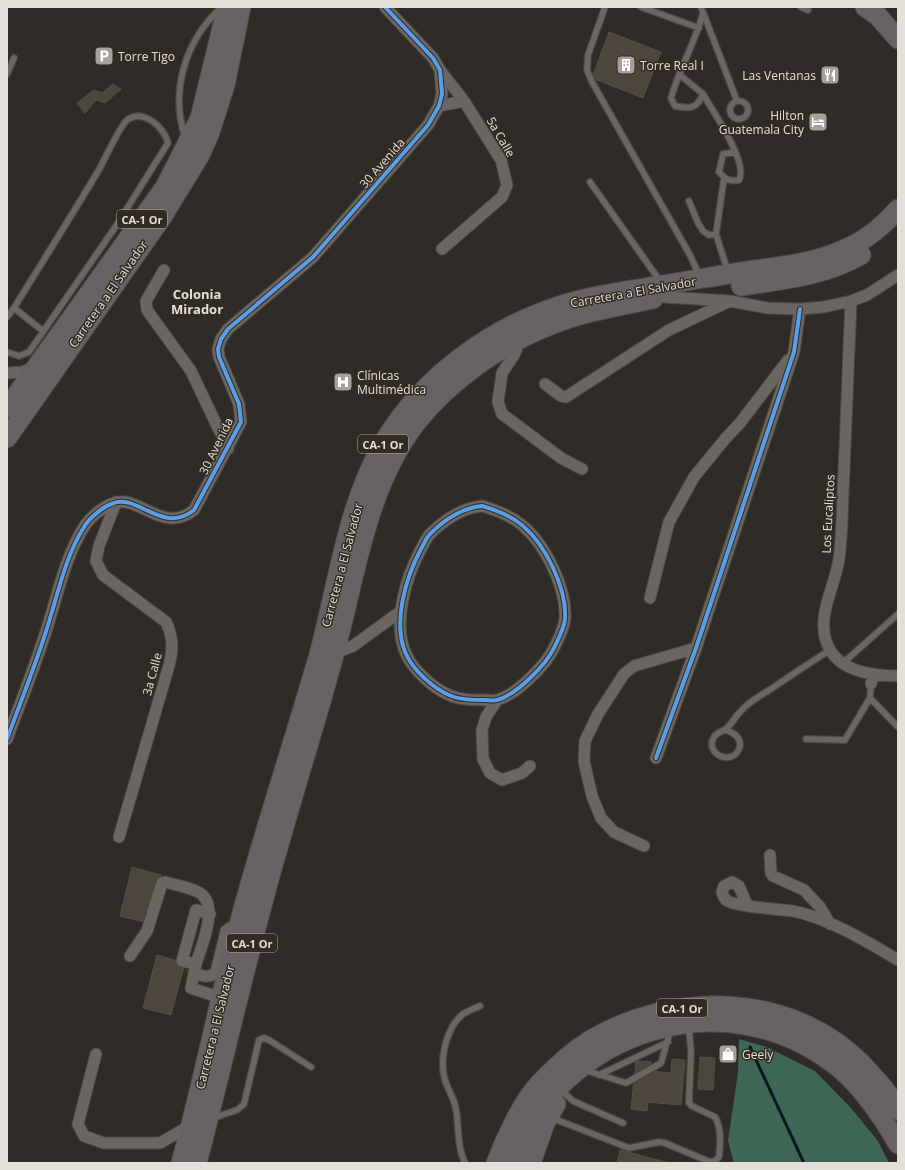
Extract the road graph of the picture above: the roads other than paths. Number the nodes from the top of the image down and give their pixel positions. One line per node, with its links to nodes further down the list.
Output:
1 (222, 7): 21 (lane)
2 (227, 7): 21 (highway, Carretera a El Salvador / CA-1 Or)
3 (241, 7): 48 (highway, Carretera a El Salvador / CA-1 Or)
4 (385, 7): 14 (street, 30 Avenida)
5 (605, 7): 33 (lane)
6 (641, 7): 11 (lane)
7 (801, 7): 10 (lane)
8 (865, 7): 12 (highway)
9 (702, 10): 11 (lane); 19 (lane)
10 (808, 10)
11 (699, 28): 16 (lane)
12 (898, 39)
13 (14, 58): 15 (lane)
14 (440, 70): 18 (street, 5a Calle); 20 (street, 30 Avenida)
15 (7, 74)
16 (680, 75): 17 (lane); 17 (lane)
17 (703, 94): 22 (lane)
18 (464, 101): 20 (street); 29 (street, 5a Calle)
19 (737, 101)
20 (439, 106): 49 (street, 30 Avenida)
21 (188, 146): 44 (highway, Carretera a El Salvador / CA-1 Or)
22 (735, 152): 23 (lane); 23 (lane)
23 (724, 178): 28 (lane)
24 (590, 182): 34 (lane)
25 (689, 201): 28 (lane)
26 (898, 209): 31 (highway, Carretera a El Salvador / CA-1 Or)
27 (898, 229): 34 (highway, Carretera a El Salvador / CA-1 Or)
28 (716, 234): 31 (lane)
29 (442, 248)
30 (164, 270): 49 (street)
31 (728, 274): 33 (highway, Carretera a El Salvador / CA-1 Or)
32 (898, 275): 36 (street)
33 (701, 279): 34 (highway, Carretera a El Salvador / CA-1 Or)
34 (663, 291): 35 (street); 43 (highway, Carretera a El Salvador / CA-1 Or); 78 (highway, Carretera a El Salvador / CA-1 Or)
35 (730, 301): 38 (street); 46 (street)
36 (851, 302): 38 (street); 56 (street, Los Eucaliptos)
37 (14, 308): 39 (lane); 40 (lane); 40 (lane)
38 (800, 309): 42 (street)
39 (7, 317)
40 (43, 331): 41 (lane)
41 (7, 352)
42 (794, 352): 52 (street); 55 (street)
43 (502, 358): 50 (street); 57 (highway, Carretera a El Salvador / CA-1 Or)
44 (38, 365): 45 (street); 47 (highway, Carretera a El Salvador / CA-1 Or)
45 (7, 373)
46 (545, 384)
47 (7, 409)
48 (7, 438)
49 (228, 449): 51 (street, 30 Avenida)
50 (582, 469)
51 (116, 502): 65 (street); 69 (street, 3a Calle)
52 (650, 598)
53 (401, 611): 57 (street); 62 (street); 62 (street)
54 (898, 614): 58 (lane)
55 (696, 648): 67 (street); 70 (street)
56 (830, 650): 58 (street); 64 (lane)
57 (335, 653): 89 (highway, Carretera a El Salvador / CA-1 Or)
58 (843, 663): 60 (street)
59 (898, 676): 60 (street)
60 (872, 679): 61 (lane)
61 (870, 698): 63 (lane); 66 (lane)
62 (497, 700): 68 (street)
63 (898, 727)
64 (726, 730): 64 (lane)
65 (7, 738)
66 (806, 739)
67 (656, 758)
68 (530, 766)
69 (119, 837)
70 (644, 846)
71 (770, 855): 74 (street)
72 (747, 905): 74 (street)
73 (210, 914): 75 (street); 77 (street); 77 (street)
74 (830, 924): 76 (street)
75 (130, 956)
76 (898, 960)
77 (195, 969): 78 (street); 79 (street)
78 (220, 976): 79 (highway, Carretera a El Salvador / CA-1 Or)
79 (221, 1001): 89 (highway, Carretera a El Salvador / CA-1 Or)
80 (480, 1006): 95 (lane)
81 (676, 1030): 84 (highway, CA-1 Or); 85 (lane); 85 (lane); 88 (lane); 92 (highway, CA-1 Or)
82 (96, 1054): 89 (street)
83 (311, 1067): 89 (lane)
84 (577, 1070): 85 (lane); 86 (highway); 91 (highway, CA-1 Or)
85 (599, 1075)
86 (563, 1092): 88 (highway); 90 (lane)
87 (898, 1110): 96 (highway, CA-1 Or)
88 (549, 1116): 99 (highway)
89 (199, 1122): 93 (highway, Carretera a El Salvador / CA-1 Or); 94 (highway, Carretera a El Salvador / CA-1 Or)
90 (623, 1123)
91 (524, 1133): 97 (highway, CA-1 Or); 98 (highway)
92 (898, 1144)
93 (181, 1163)
94 (197, 1163)
95 (465, 1163)
96 (496, 1163)
97 (511, 1163)
98 (520, 1163)
99 (531, 1163)

